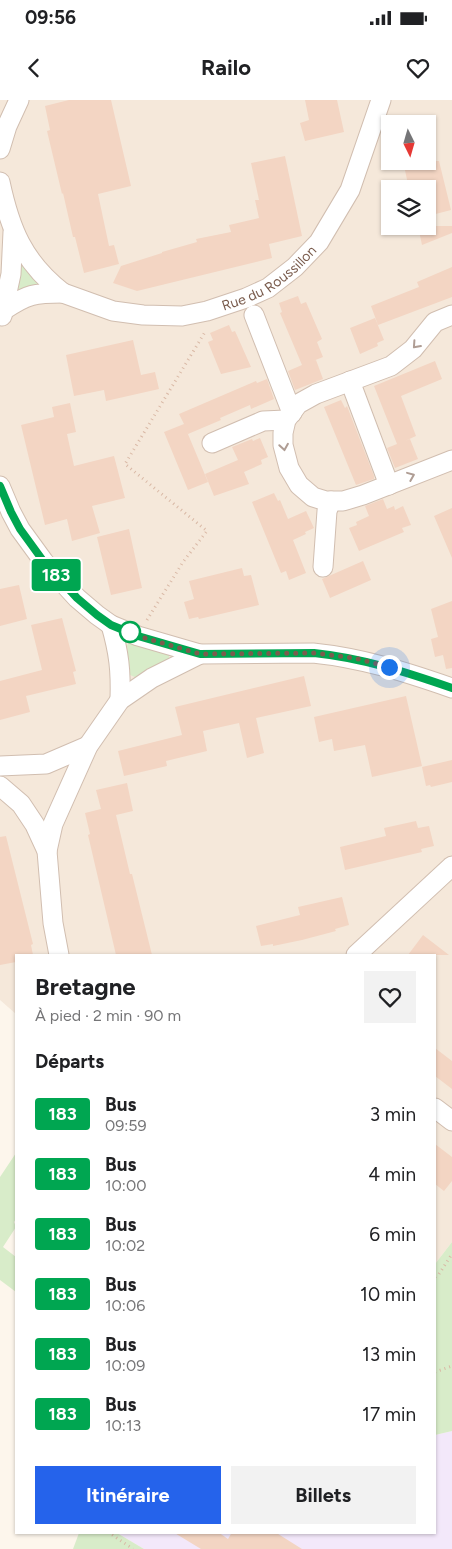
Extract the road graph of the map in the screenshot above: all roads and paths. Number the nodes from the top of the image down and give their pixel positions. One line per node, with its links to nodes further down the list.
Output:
1 (19, 100): 3 (street)
2 (381, 100): 7 (street, Rue du Roussillon)
3 (0, 149)
4 (0, 182): 5 (street)
5 (14, 232): 6 (street); 10 (street)
6 (63, 292): 7 (street, Rue du Roussillon); 10 (street)
7 (207, 311): 20 (path)
8 (254, 315): 12 (street)
9 (452, 315): 11 (street, one-way to 11)
10 (2, 316)
11 (350, 381): 12 (street); 15 (street)
12 (289, 416): 13 (street); 17 (street, one-way to 17)
13 (212, 443)
14 (452, 460): 15 (street, one-way to 14)
15 (389, 485): 17 (street)
16 (0, 486): 19 (street)
17 (331, 501): 18 (street)
18 (323, 567)
19 (111, 625): 20 (street); 23 (street)
20 (138, 636): 21 (street)
21 (200, 654): 22 (street); 23 (street)
22 (452, 688)
23 (120, 700): 24 (street)
24 (88, 746): 25 (street); 27 (street)
25 (0, 766)
26 (0, 786): 27 (street)
27 (47, 852): 29 (street)
28 (452, 866): 30 (street)
29 (59, 954)
30 (357, 954)
31 (436, 1109): 32 (street)
32 (452, 1121)
33 (452, 1254): 34 (path)
34 (436, 1276)
35 (452, 1366): 36 (path)
36 (436, 1372)
37 (111, 1534): 38 (path)
38 (133, 1549)

